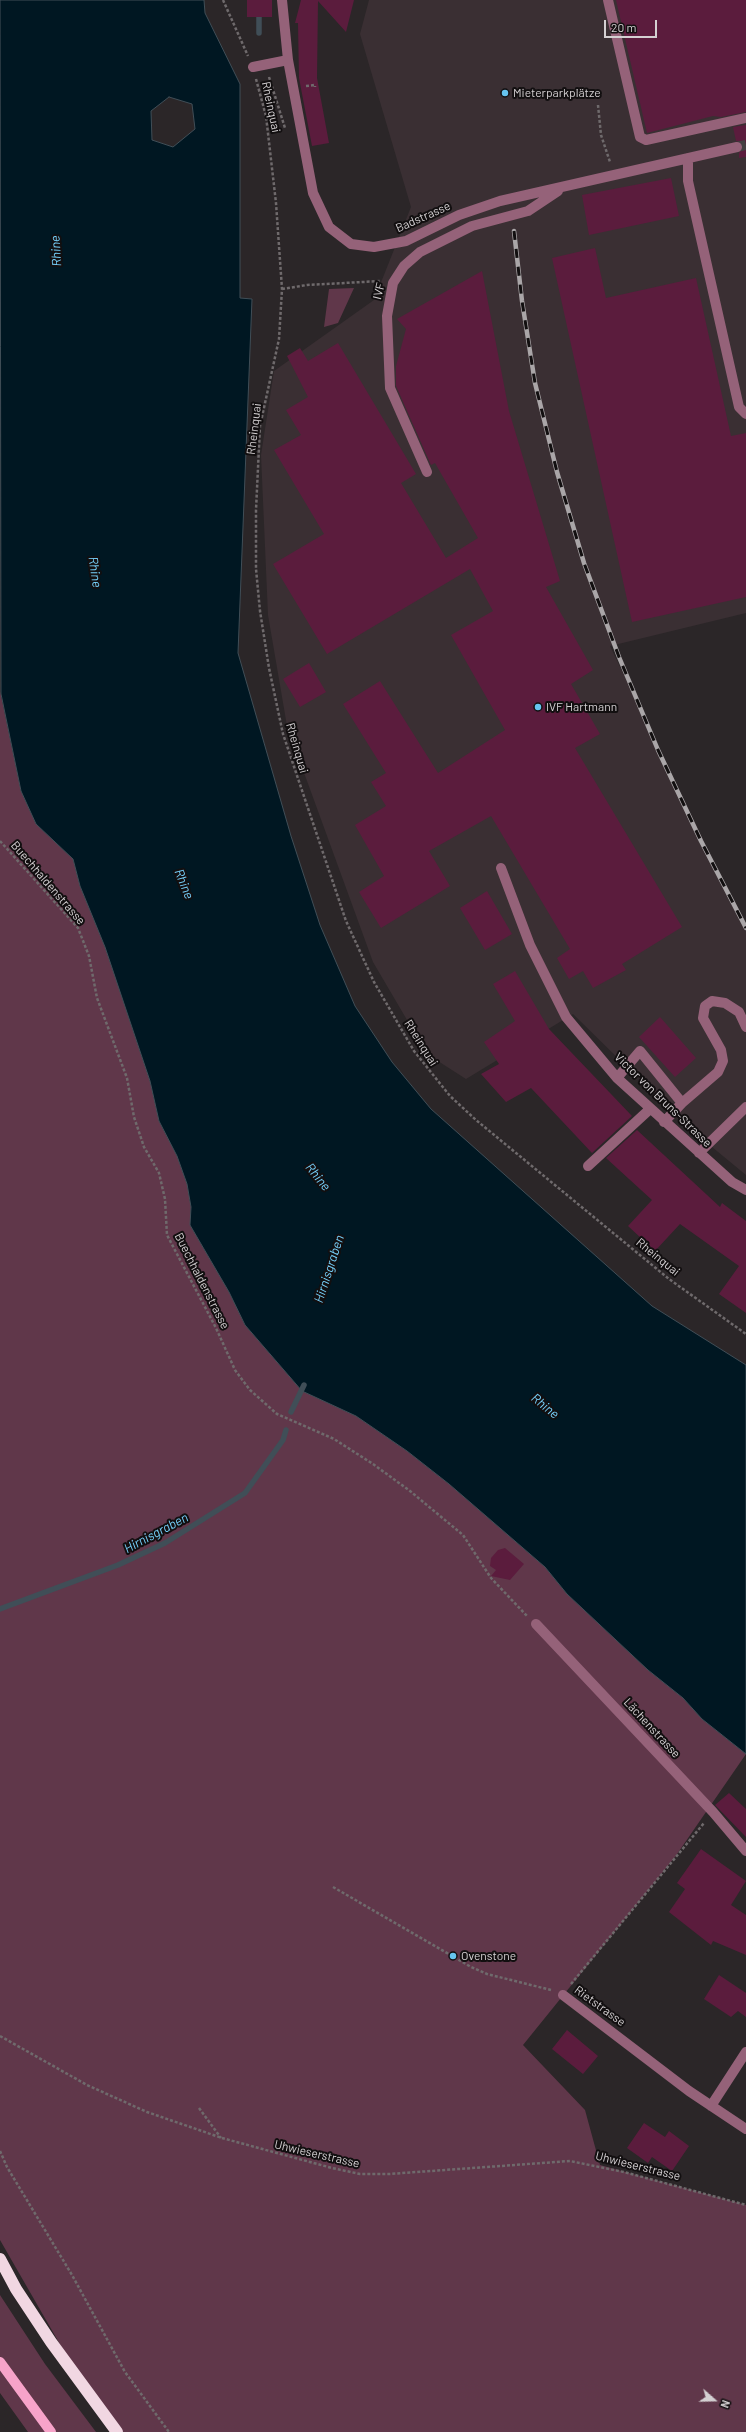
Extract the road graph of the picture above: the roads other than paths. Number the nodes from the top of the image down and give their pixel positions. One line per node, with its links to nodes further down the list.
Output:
1 (282, 0): 3 (street, Badstrasse)
2 (608, 0): 5 (street)
3 (288, 60): 4 (street); 8 (street, Badstrasse)
4 (253, 67)
5 (746, 118)
6 (737, 147): 7 (street, Badstrasse)
7 (688, 158): 8 (street, Badstrasse); 9 (street)
8 (563, 188): 10 (street, IVF)
9 (746, 414)
10 (427, 472)
11 (501, 868): 13 (street, Victor von Bruns-Strasse)
12 (746, 1027): 14 (street)
13 (618, 1078): 14 (street); 16 (street, Victor von Bruns-Strasse)
14 (682, 1103): 17 (street)
15 (746, 1107): 18 (street)
16 (650, 1108): 17 (street, Victor von Bruns-Strasse); 19 (street)
17 (664, 1122): 18 (street, Victor von Bruns-Strasse)
18 (699, 1153): 20 (street, Victor von Bruns-Strasse)
19 (588, 1166)
20 (746, 1190)
21 (536, 1624): 22 (street, Lächenstrasse)
22 (746, 1851)
23 (563, 1995): 25 (street, Rietstrasse)
24 (746, 2052): 25 (street)
25 (711, 2106): 26 (street, Rietstrasse)
26 (746, 2129)
27 (0, 2259): 29 (highway)
28 (0, 2271): 29 (highway)
29 (16, 2289): 32 (highway)
30 (0, 2362): 31 (main road)
31 (51, 2432)
32 (118, 2432)

